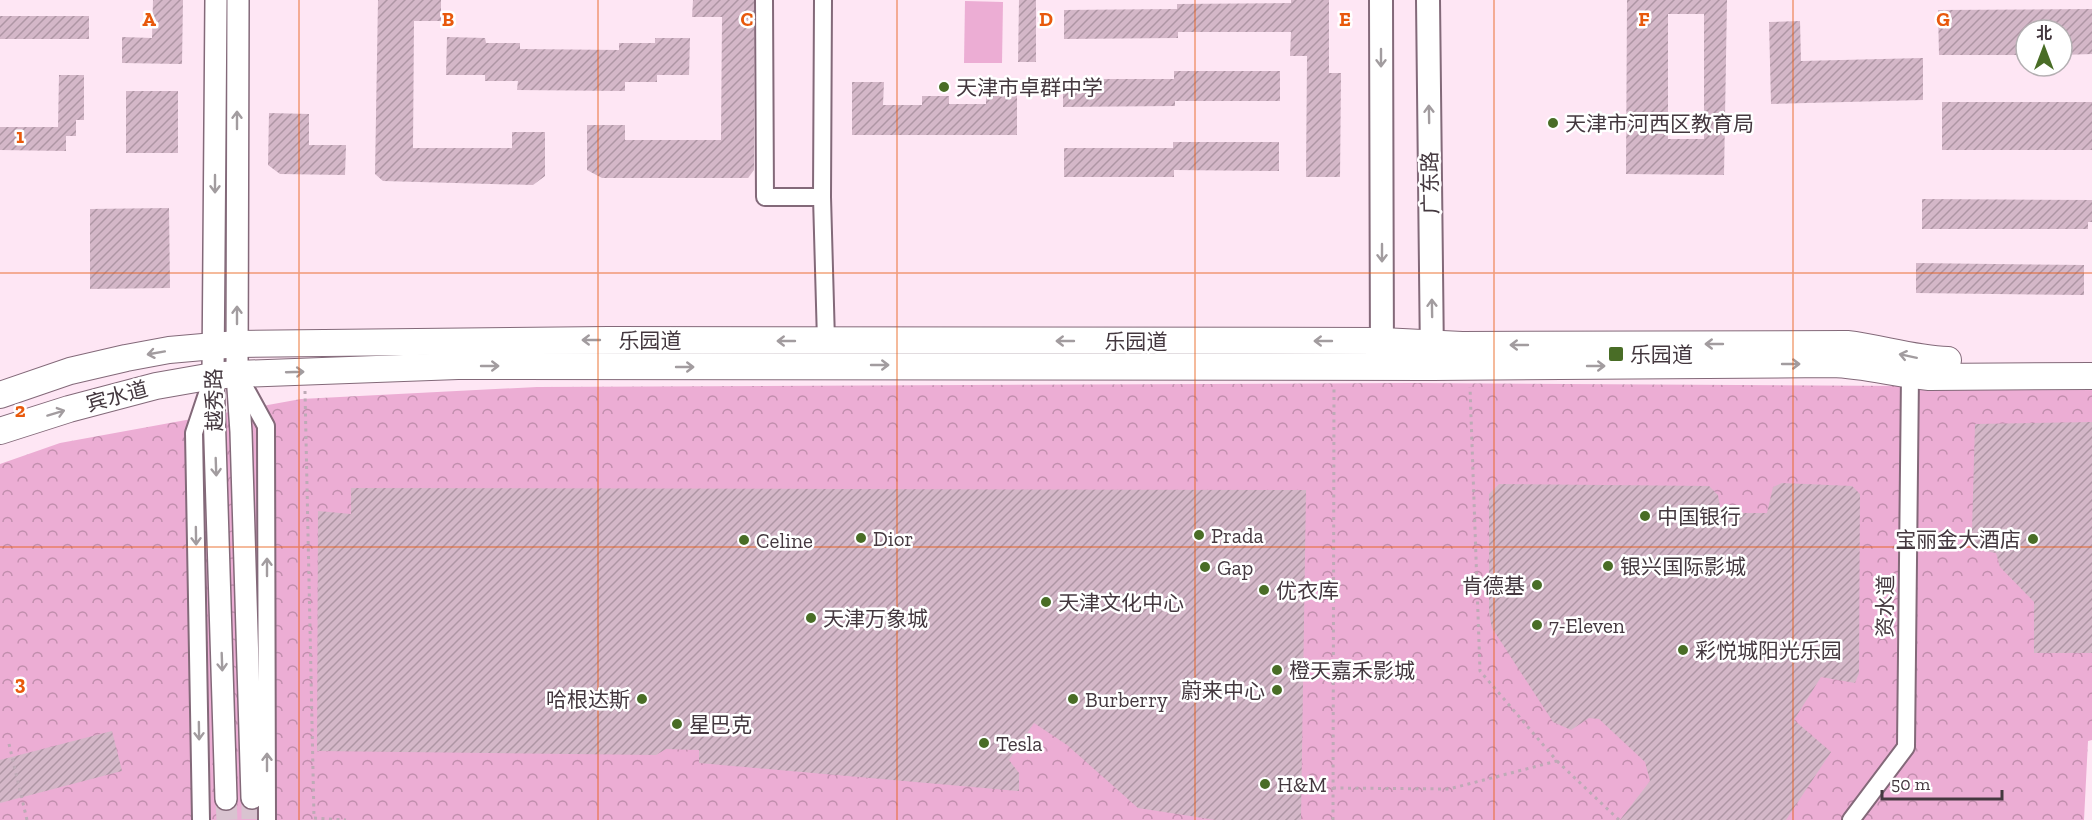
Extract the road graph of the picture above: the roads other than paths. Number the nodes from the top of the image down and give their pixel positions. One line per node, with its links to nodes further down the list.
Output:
1 (216, 0): 9 (street, 越秀路, one-way to 9)
2 (238, 0): 9 (street, 越秀路, one-way to 2)
3 (764, 0): 7 (street)
4 (823, 0): 7 (street)
5 (1381, 0): 8 (main road, one-way to 8)
6 (1428, 0): 11 (main road, 广东路, one-way to 6)
7 (822, 197): 10 (street)
8 (1382, 341): 10 (main road, 乐园道, one-way to 10); 11 (main road, 乐园道); 13 (main road)
9 (225, 345): 10 (main road, 乐园道, one-way to 9); 14 (street, 越秀路); 17 (main road, 宾水道, one-way to 17)
10 (826, 353): 13 (main road, 乐园道, one-way to 13); 14 (main road, 乐园道, one-way to 10)
11 (1432, 355): 12 (main road, 乐园道, one-way to 11); 13 (main road, 乐园道); 15 (main road, 乐园道, one-way to 15)
12 (2092, 361)
13 (1382, 366)
14 (225, 375): 18 (main road, 宾水道, one-way to 14); 19 (street, 越秀路); 20 (street, 越秀路, one-way to 20); 21 (street, one-way to 21); 22 (street, one-way to 14)
15 (1910, 375): 16 (main road, 乐园道); 23 (street, 资水道)
16 (2092, 375)
17 (0, 395)
18 (0, 431)
19 (252, 798)
20 (226, 799)
21 (201, 820)
22 (267, 820)
23 (1851, 820)

